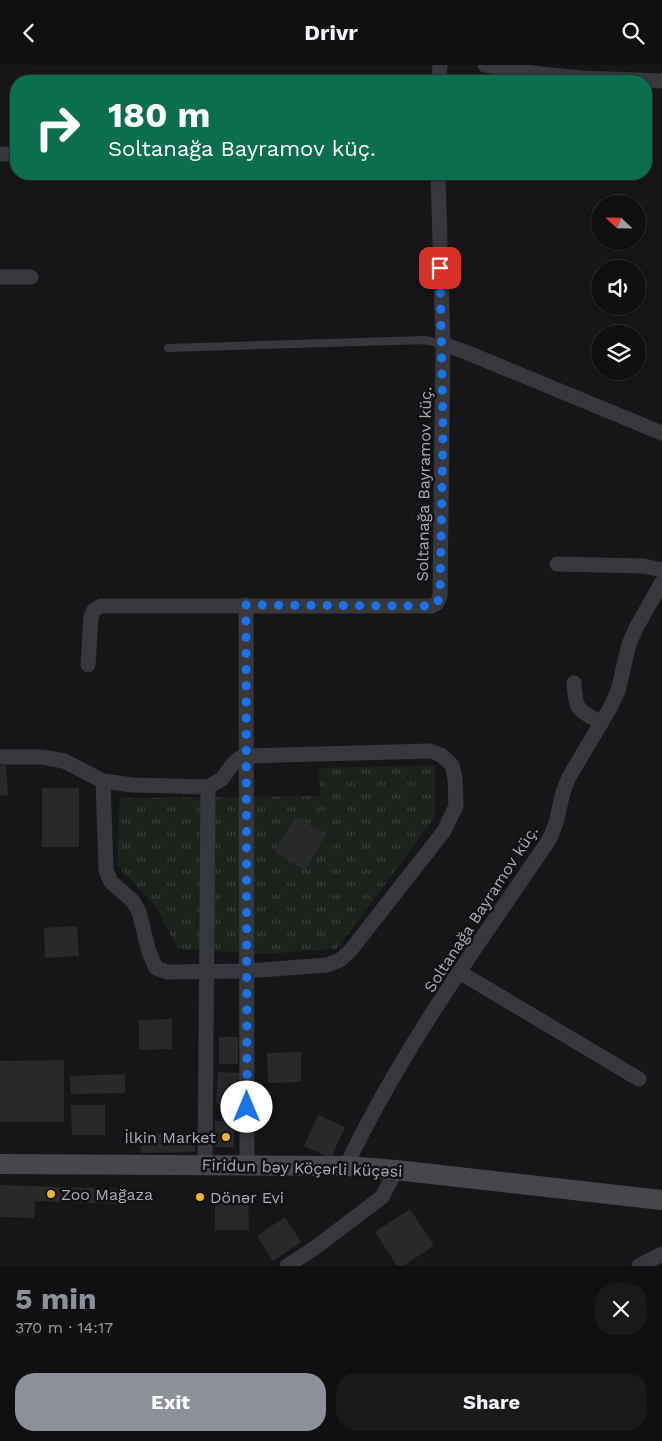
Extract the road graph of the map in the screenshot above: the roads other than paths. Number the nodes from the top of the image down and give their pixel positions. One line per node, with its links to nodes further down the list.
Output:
1 (485, 65): 2 (street)
2 (557, 75)
3 (438, 180): 6 (street, Soltanağa Bayramov küç.)
4 (0, 277): 5 (street)
5 (31, 277)
6 (443, 344): 7 (lane); 8 (street); 12 (street, Soltanağa Bayramov küç.)
7 (168, 348)
8 (662, 433)
9 (557, 564): 10 (street)
10 (662, 570)
11 (662, 582): 15 (street, Soltanağa Bayramov küç.)
12 (246, 605): 13 (street, Soltanağa Bayramov küç.); 17 (street)
13 (88, 665)
14 (574, 683): 15 (street)
15 (601, 723): 22 (street, Soltanağa Bayramov küç.)
16 (0, 757): 18 (street)
17 (246, 757): 19 (street); 20 (street); 20 (street)
18 (103, 781): 19 (street); 21 (street)
19 (208, 787): 21 (street)
20 (247, 971): 21 (street); 26 (street)
21 (207, 972): 25 (street)
22 (459, 972): 23 (street); 27 (street, Soltanağa Bayramov küç.)
23 (638, 1079)
24 (0, 1164): 25 (street, Firidun bəy Köçərli küçəsi)
25 (205, 1164): 26 (street, Firidun bəy Köçərli küçəsi)
26 (247, 1165): 27 (street, Firidun bəy Köçərli küçəsi)
27 (346, 1166): 28 (street, Firidun bəy Köçərli küçəsi)
28 (396, 1170): 29 (street, Firidun bəy Köçərli küçəsi); 31 (street)
29 (662, 1200)
30 (662, 1254): 32 (street)
31 (287, 1266)
32 (639, 1266)

